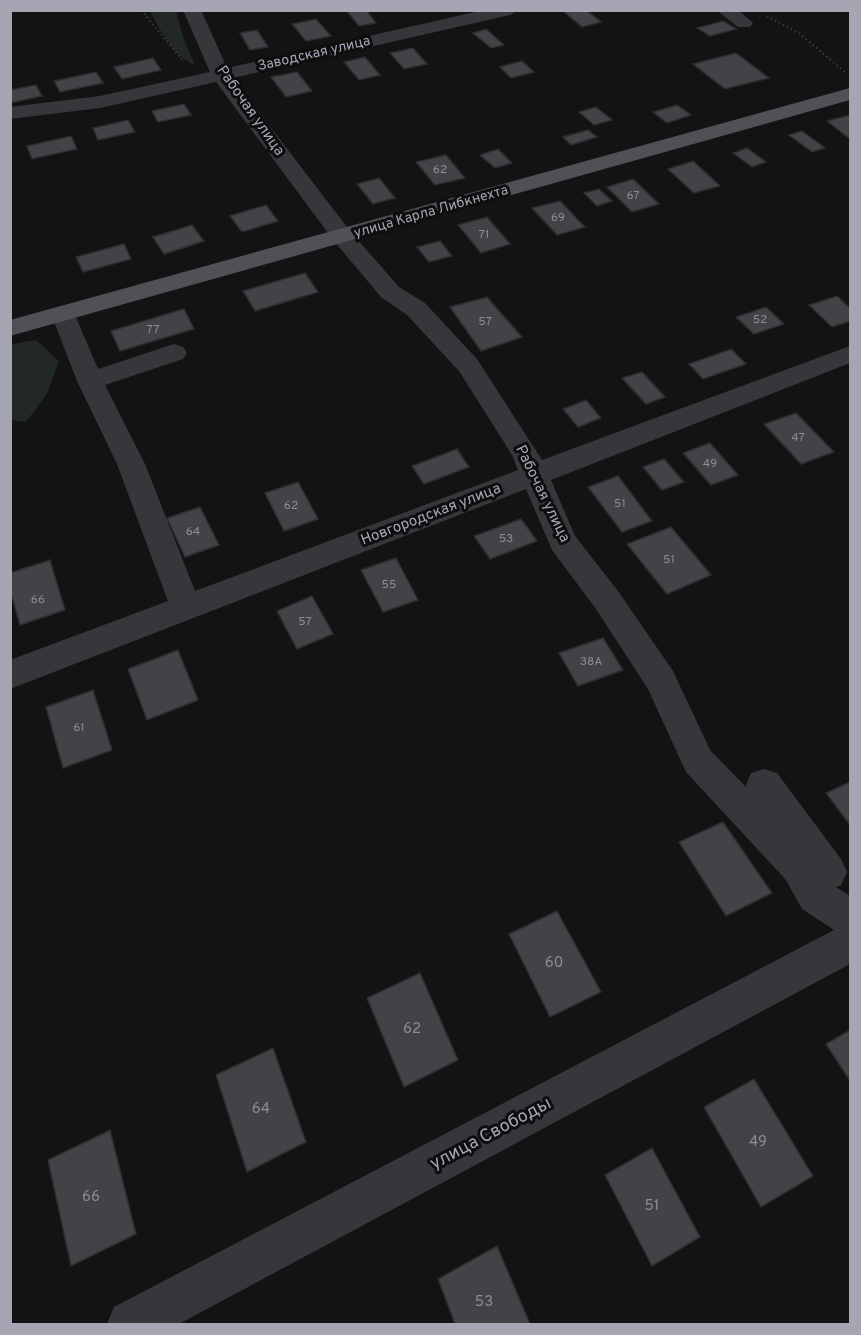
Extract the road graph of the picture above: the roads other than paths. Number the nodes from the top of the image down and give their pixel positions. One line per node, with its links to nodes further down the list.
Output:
1 (192, 10): 5 (street, Рабочая улица)
2 (510, 10): 5 (street, Заводская улица)
3 (725, 10): 4 (street)
4 (744, 23)
5 (221, 75): 7 (street, Заводская улица); 8 (street, Рабочая улица)
6 (850, 94): 8 (main road, улица Карла Либкнехта)
7 (10, 112)
8 (342, 236): 9 (main road, улица Карла Либкнехта); 14 (street, Рабочая улица)
9 (63, 314): 10 (main road, улица Карла Либкнехта); 13 (street)
10 (10, 328)
11 (174, 353): 13 (street)
12 (850, 354): 14 (street, Новгородская улица)
13 (90, 381): 15 (street)
14 (535, 476): 15 (street, Новгородская улица); 19 (street, Рабочая улица)
15 (186, 608): 16 (street, Новгородская улица)
16 (10, 675)
17 (764, 785): 18 (street)
18 (850, 902)
19 (850, 918)
20 (850, 943): 21 (street, улица Свободы)
21 (131, 1324)

